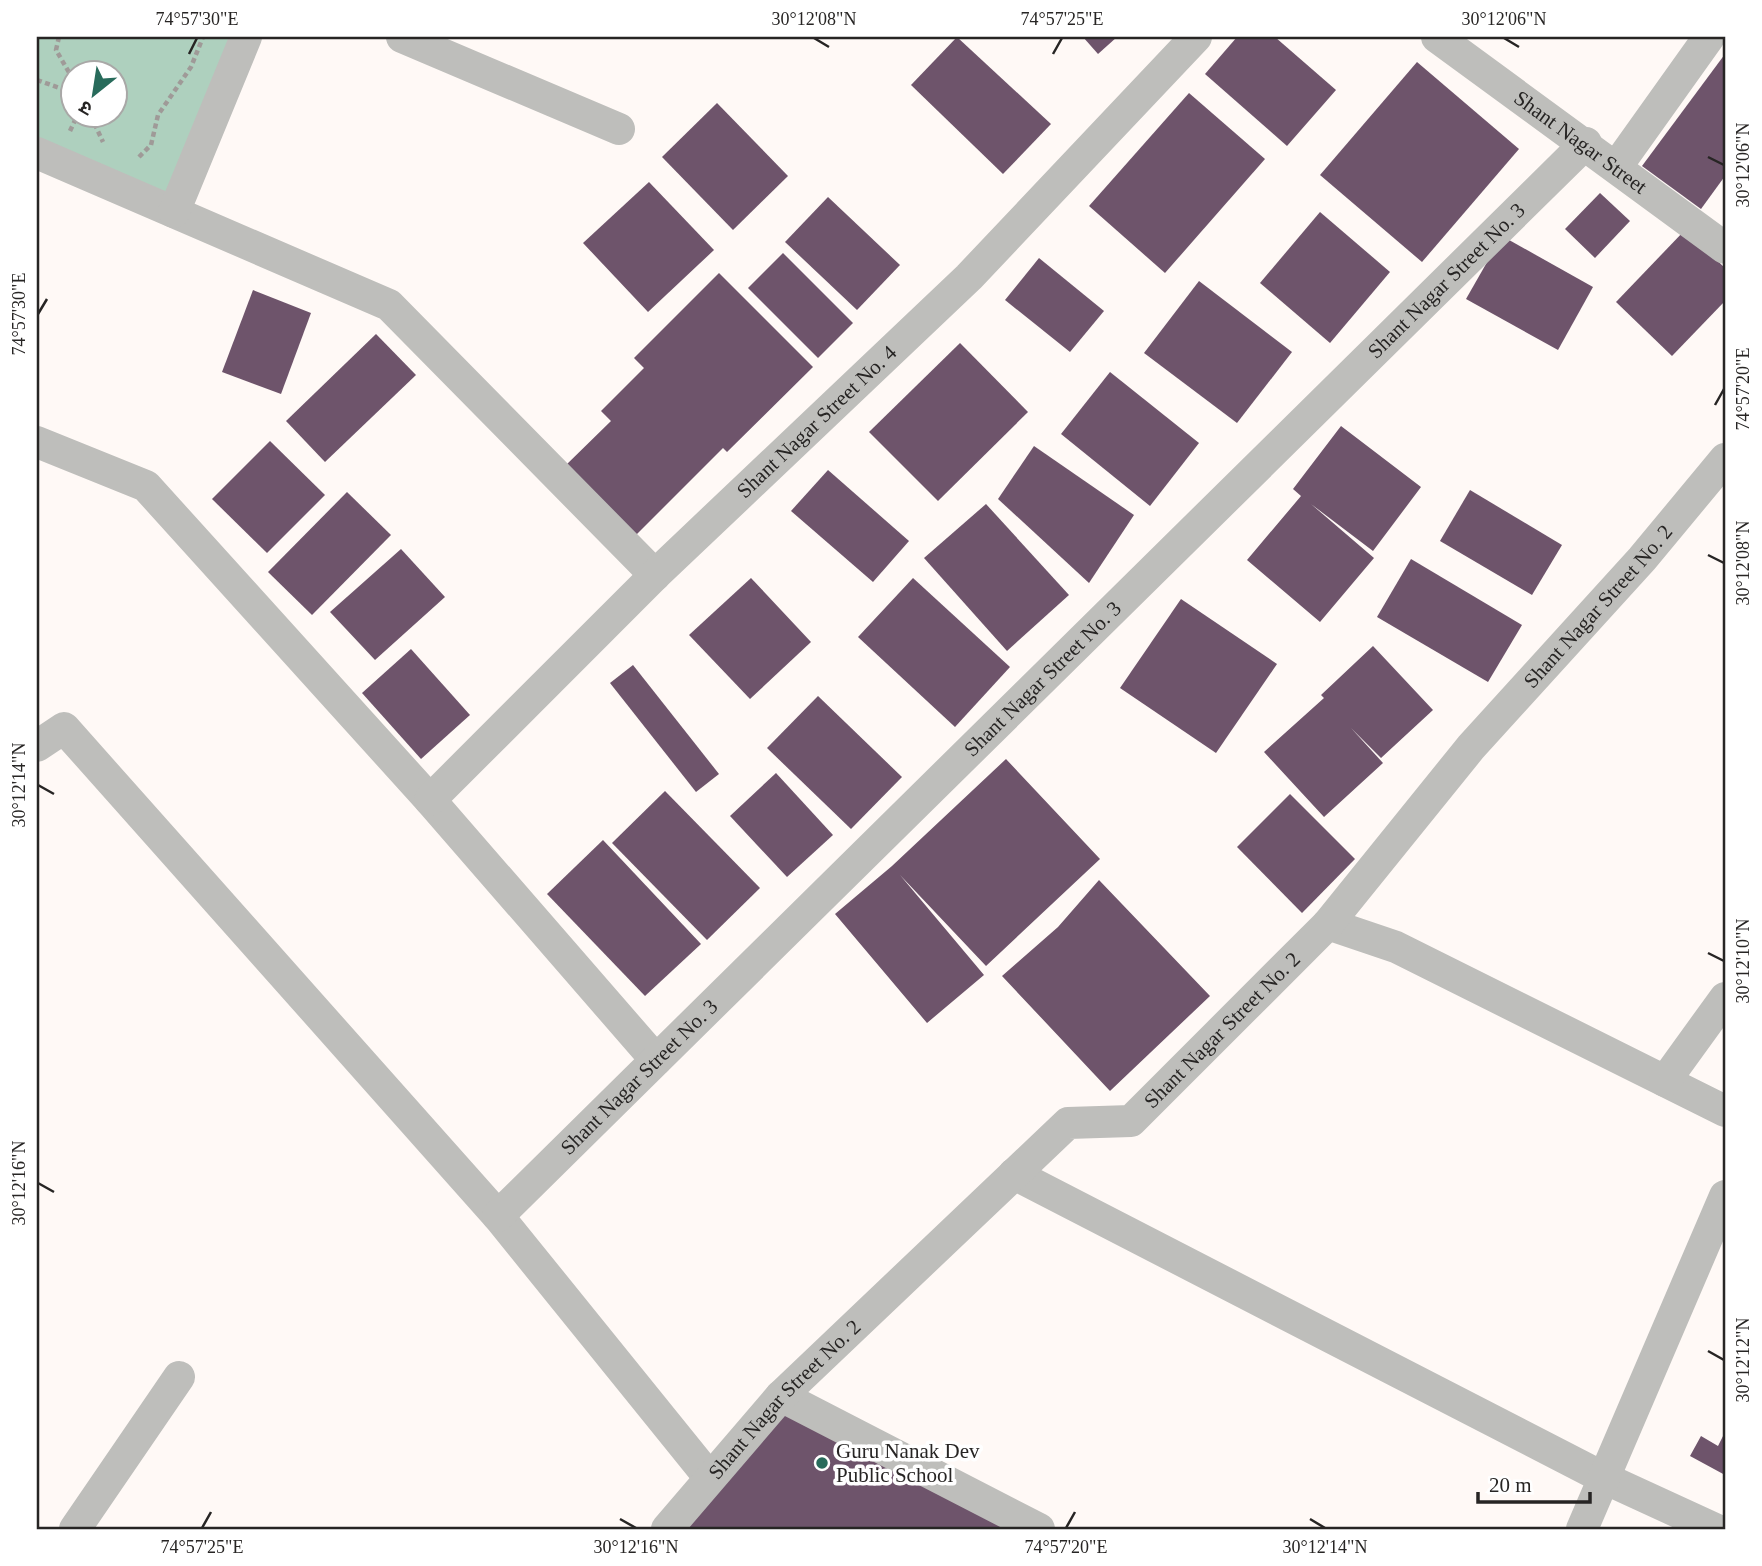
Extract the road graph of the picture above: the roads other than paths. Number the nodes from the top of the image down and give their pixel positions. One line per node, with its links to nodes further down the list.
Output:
1 (246, 37): 10 (street)
2 (402, 37): 6 (street)
3 (1196, 37): 14 (street, Shant Nagar Street No. 4)
4 (1437, 37): 7 (street, Shant Nagar Street)
5 (1709, 37): 9 (street)
6 (619, 129)
7 (1586, 143): 9 (street, Shant Nagar Street); 19 (street, Shant Nagar Street No. 3)
8 (37, 153): 10 (street)
9 (1617, 166): 11 (street, Shant Nagar Street)
10 (174, 212): 14 (street)
11 (1725, 248)
12 (37, 442): 16 (street)
13 (1725, 459): 17 (street, Shant Nagar Street No. 2)
14 (655, 575): 16 (street, Shant Nagar Street No. 4)
15 (37, 746): 24 (street)
16 (430, 800): 19 (street)
17 (1328, 924): 20 (street); 22 (street, Shant Nagar Street No. 2)
18 (1725, 998): 20 (street)
19 (656, 1060): 24 (street, Shant Nagar Street No. 3)
20 (1665, 1082): 21 (street)
21 (1725, 1111)
22 (1014, 1174): 26 (street, Shant Nagar Street No. 2); 28 (street)
23 (1725, 1196): 28 (street)
24 (498, 1216): 27 (street)
25 (179, 1377): 29 (street)
26 (780, 1396): 27 (street, Shant Nagar Street No. 2); 31 (street)
27 (709, 1477): 30 (street, Shant Nagar Street No. 2)
28 (1604, 1478): 32 (street); 33 (street)
29 (75, 1529)
30 (667, 1529)
31 (1040, 1529)
32 (1582, 1529)
33 (1715, 1529)

